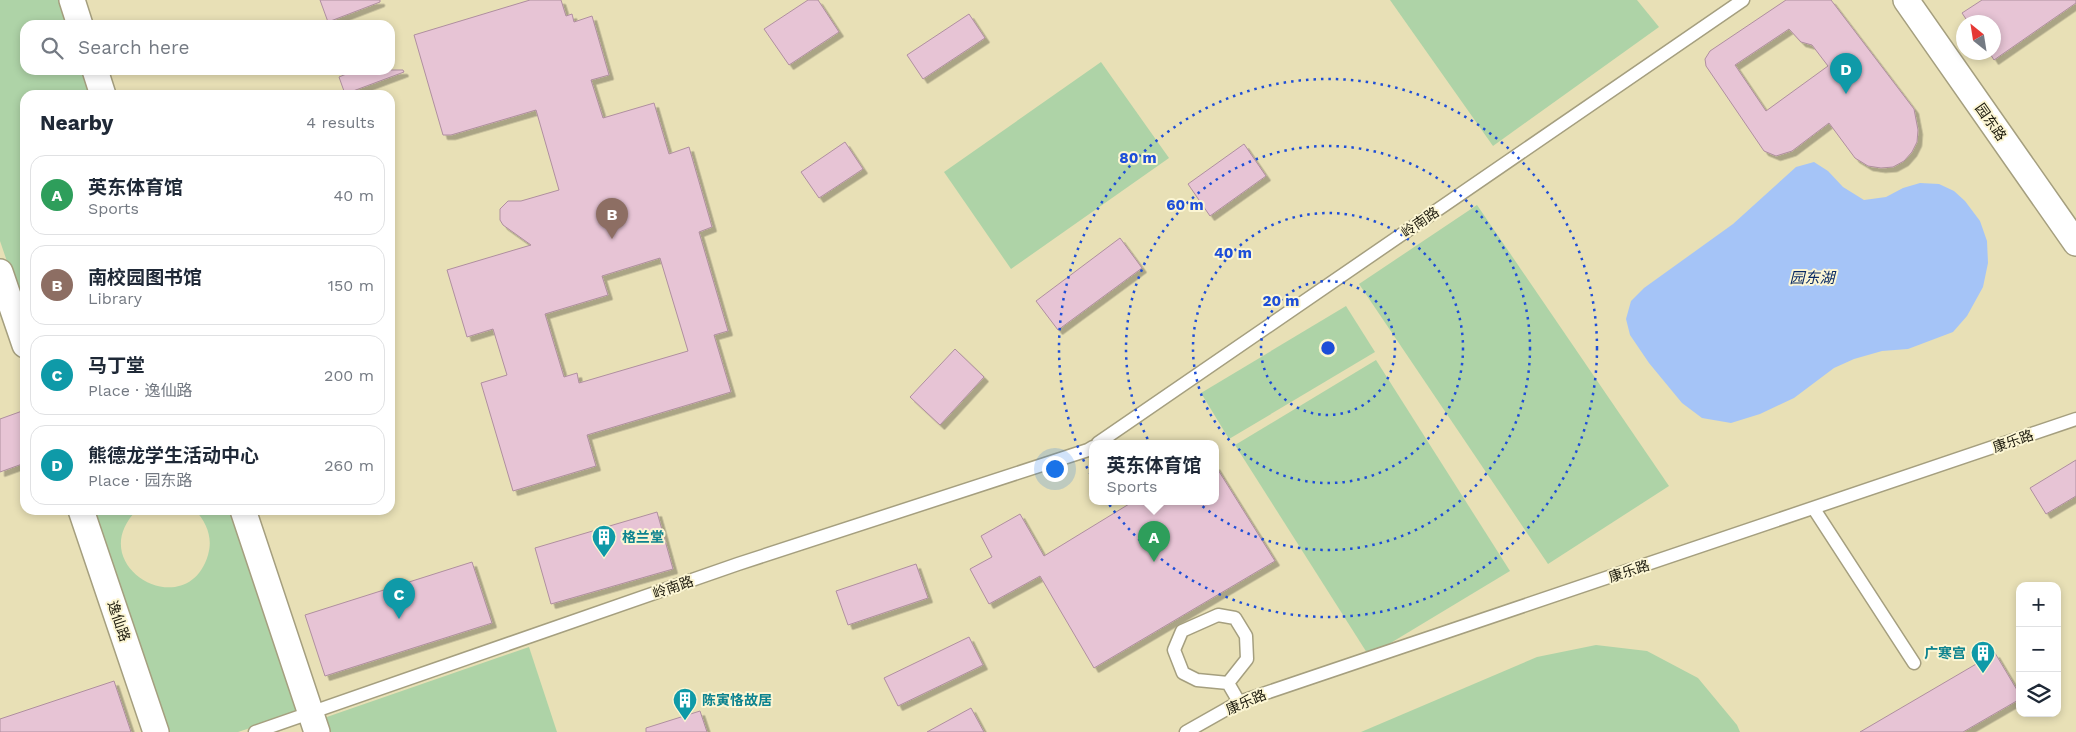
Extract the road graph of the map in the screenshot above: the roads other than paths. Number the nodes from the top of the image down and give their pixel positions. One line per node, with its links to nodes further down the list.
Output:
1 (72, 0): 4 (street)
2 (1743, 0): 11 (lane, 岭南路)
3 (1906, 0): 7 (street, 园东路)
4 (78, 20)
5 (97, 75): 6 (street)
6 (101, 90)
7 (2076, 243)
8 (0, 272): 9 (street)
9 (20, 330)
10 (2076, 419): 13 (lane, 康乐路)
11 (1102, 440)
12 (1089, 449): 19 (lane, 岭南路)
13 (1814, 508): 16 (lane); 18 (lane, 康乐路)
14 (83, 515): 20 (street, 逸仙路)
15 (245, 515): 19 (street)
16 (1914, 663)
17 (1228, 683): 17 (lane); 18 (lane)
18 (1239, 702): 22 (lane, 康乐路)
19 (314, 723): 21 (lane, 岭南路)
20 (156, 732)
21 (255, 732)
22 (1186, 732)

